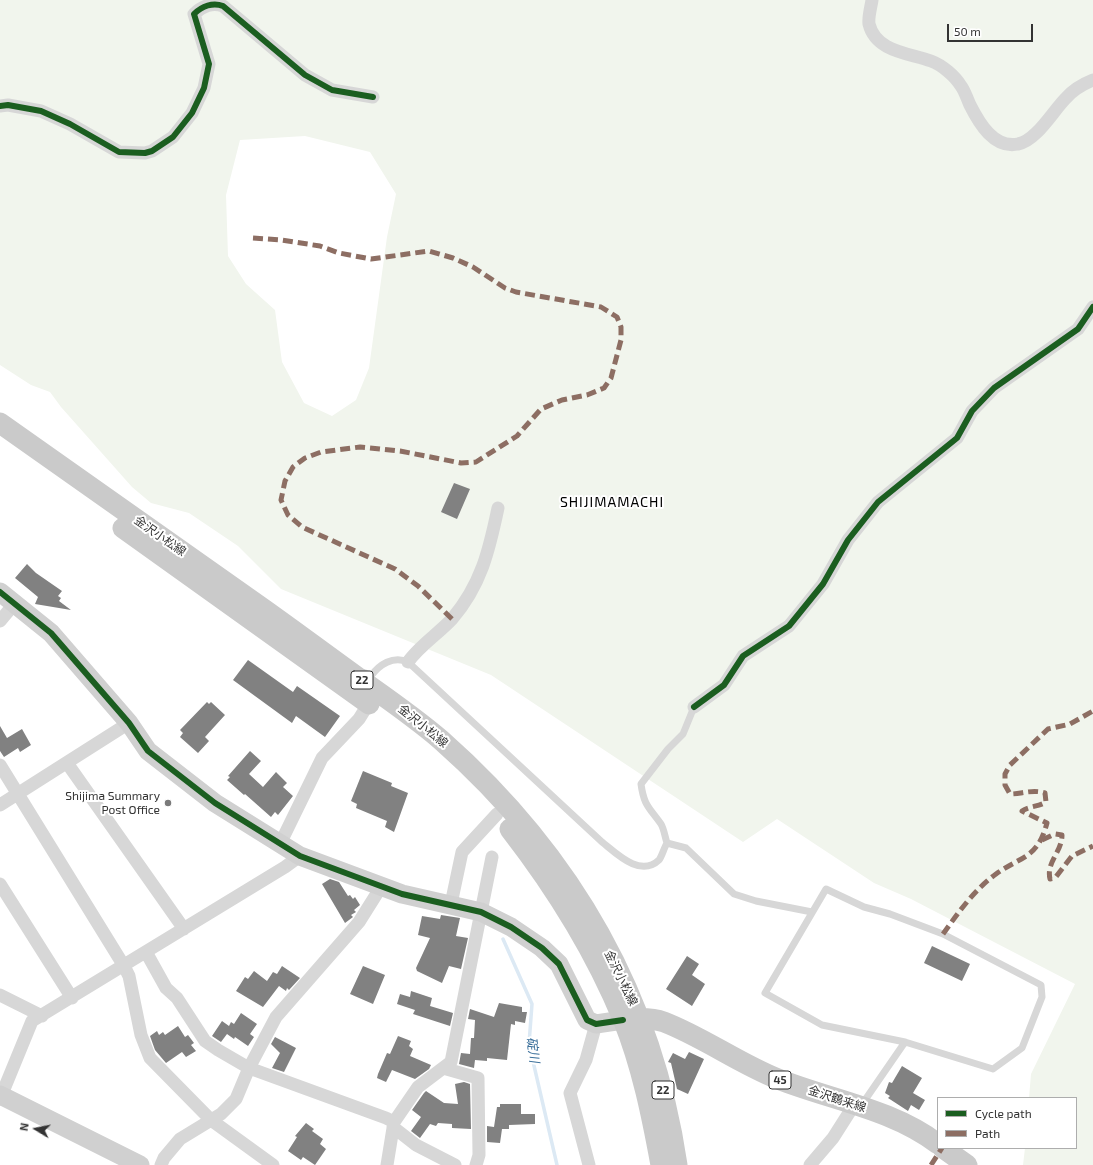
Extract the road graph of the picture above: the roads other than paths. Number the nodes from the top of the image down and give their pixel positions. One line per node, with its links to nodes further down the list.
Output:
1 (872, 0): 2 (street)
2 (1093, 80)
3 (373, 97): 4 (street)
4 (0, 106)
5 (1093, 307): 15 (street)
6 (0, 423): 12 (main road, 金沢小松線 / 22)
7 (0, 441): 14 (main road, 金沢小松線 / 22)
8 (498, 508): 13 (street)
9 (0, 592): 10 (street)
10 (15, 603): 11 (street); 16 (street)
11 (0, 621)
12 (304, 638): 13 (lane); 37 (main road, 金沢小松線 / 22)
13 (408, 662): 23 (lane)
14 (369, 704): 21 (main road, 金沢小松線 / 22); 22 (street)
15 (694, 708): 23 (lane)
16 (129, 723): 17 (street); 22 (street)
17 (67, 763): 19 (street); 31 (street)
18 (0, 766): 19 (street)
19 (18, 792): 20 (street); 33 (street)
20 (0, 805)
21 (497, 814): 28 (street); 37 (main road, 金沢小松線 / 22)
22 (281, 842): 24 (street)
23 (667, 843): 30 (lane)
24 (300, 856): 26 (street); 31 (street)
25 (492, 857): 29 (street)
26 (381, 887): 28 (street); 40 (street)
27 (2, 891): 35 (street)
28 (451, 904): 29 (street)
29 (480, 912): 38 (street); 41 (street)
30 (812, 912): 39 (lane); 39 (lane)
31 (184, 929): 32 (street)
32 (146, 952): 33 (street); 40 (street)
33 (124, 966): 35 (street); 44 (street)
34 (0, 995): 36 (street)
35 (72, 998): 36 (street)
36 (42, 1016): 42 (street)
37 (632, 1019): 38 (street); 43 (main road, 金沢鶴来線 / 45); 55 (main road, 金沢小松線 / 22); 56 (main road, 金沢小松線 / 22)
38 (596, 1024): 54 (street)
39 (905, 1042): 43 (lane)
40 (249, 1068): 44 (street); 45 (street)
41 (443, 1068): 45 (street); 53 (street)
42 (0, 1097): 48 (street)
43 (854, 1105): 46 (main road, 金沢鶴来線 / 45); 57 (street)
44 (211, 1120): 49 (street); 50 (street)
45 (394, 1125): 51 (street); 52 (street)
46 (937, 1143)
47 (944, 1149): 58 (main road)
48 (140, 1165)
49 (161, 1165)
50 (273, 1165)
51 (386, 1165)
52 (454, 1165)
53 (476, 1165)
54 (588, 1165)
55 (661, 1165)
56 (677, 1165)
57 (810, 1165)
58 (967, 1165)

